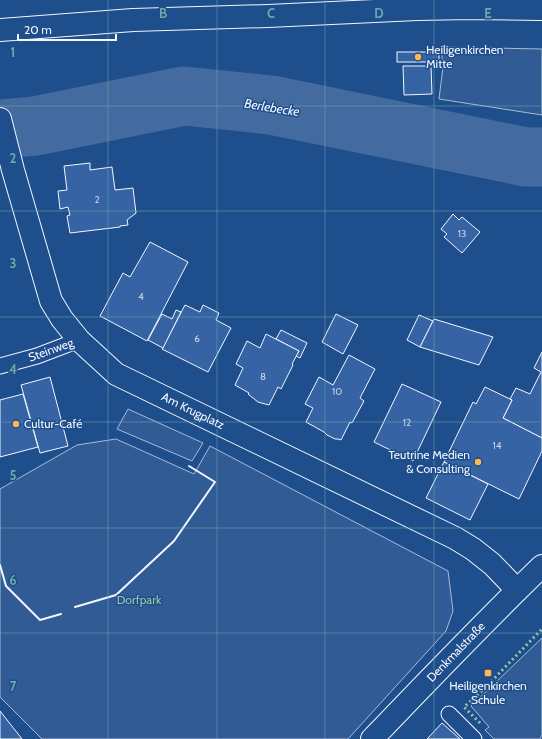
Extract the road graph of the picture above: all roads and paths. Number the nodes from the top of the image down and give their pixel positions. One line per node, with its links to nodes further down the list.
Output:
1 (542, 9): 2 (main road)
2 (0, 30)
3 (0, 119): 4 (main road, Am Krugplatz)
4 (79, 340): 5 (lane, Steinweg); 7 (main road, Am Krugplatz)
5 (0, 366)
6 (541, 568): 7 (main road, Denkmalstraße)
7 (517, 590): 9 (main road, Denkmalstraße)
8 (449, 714): 10 (lane)
9 (372, 739)
10 (474, 739)

